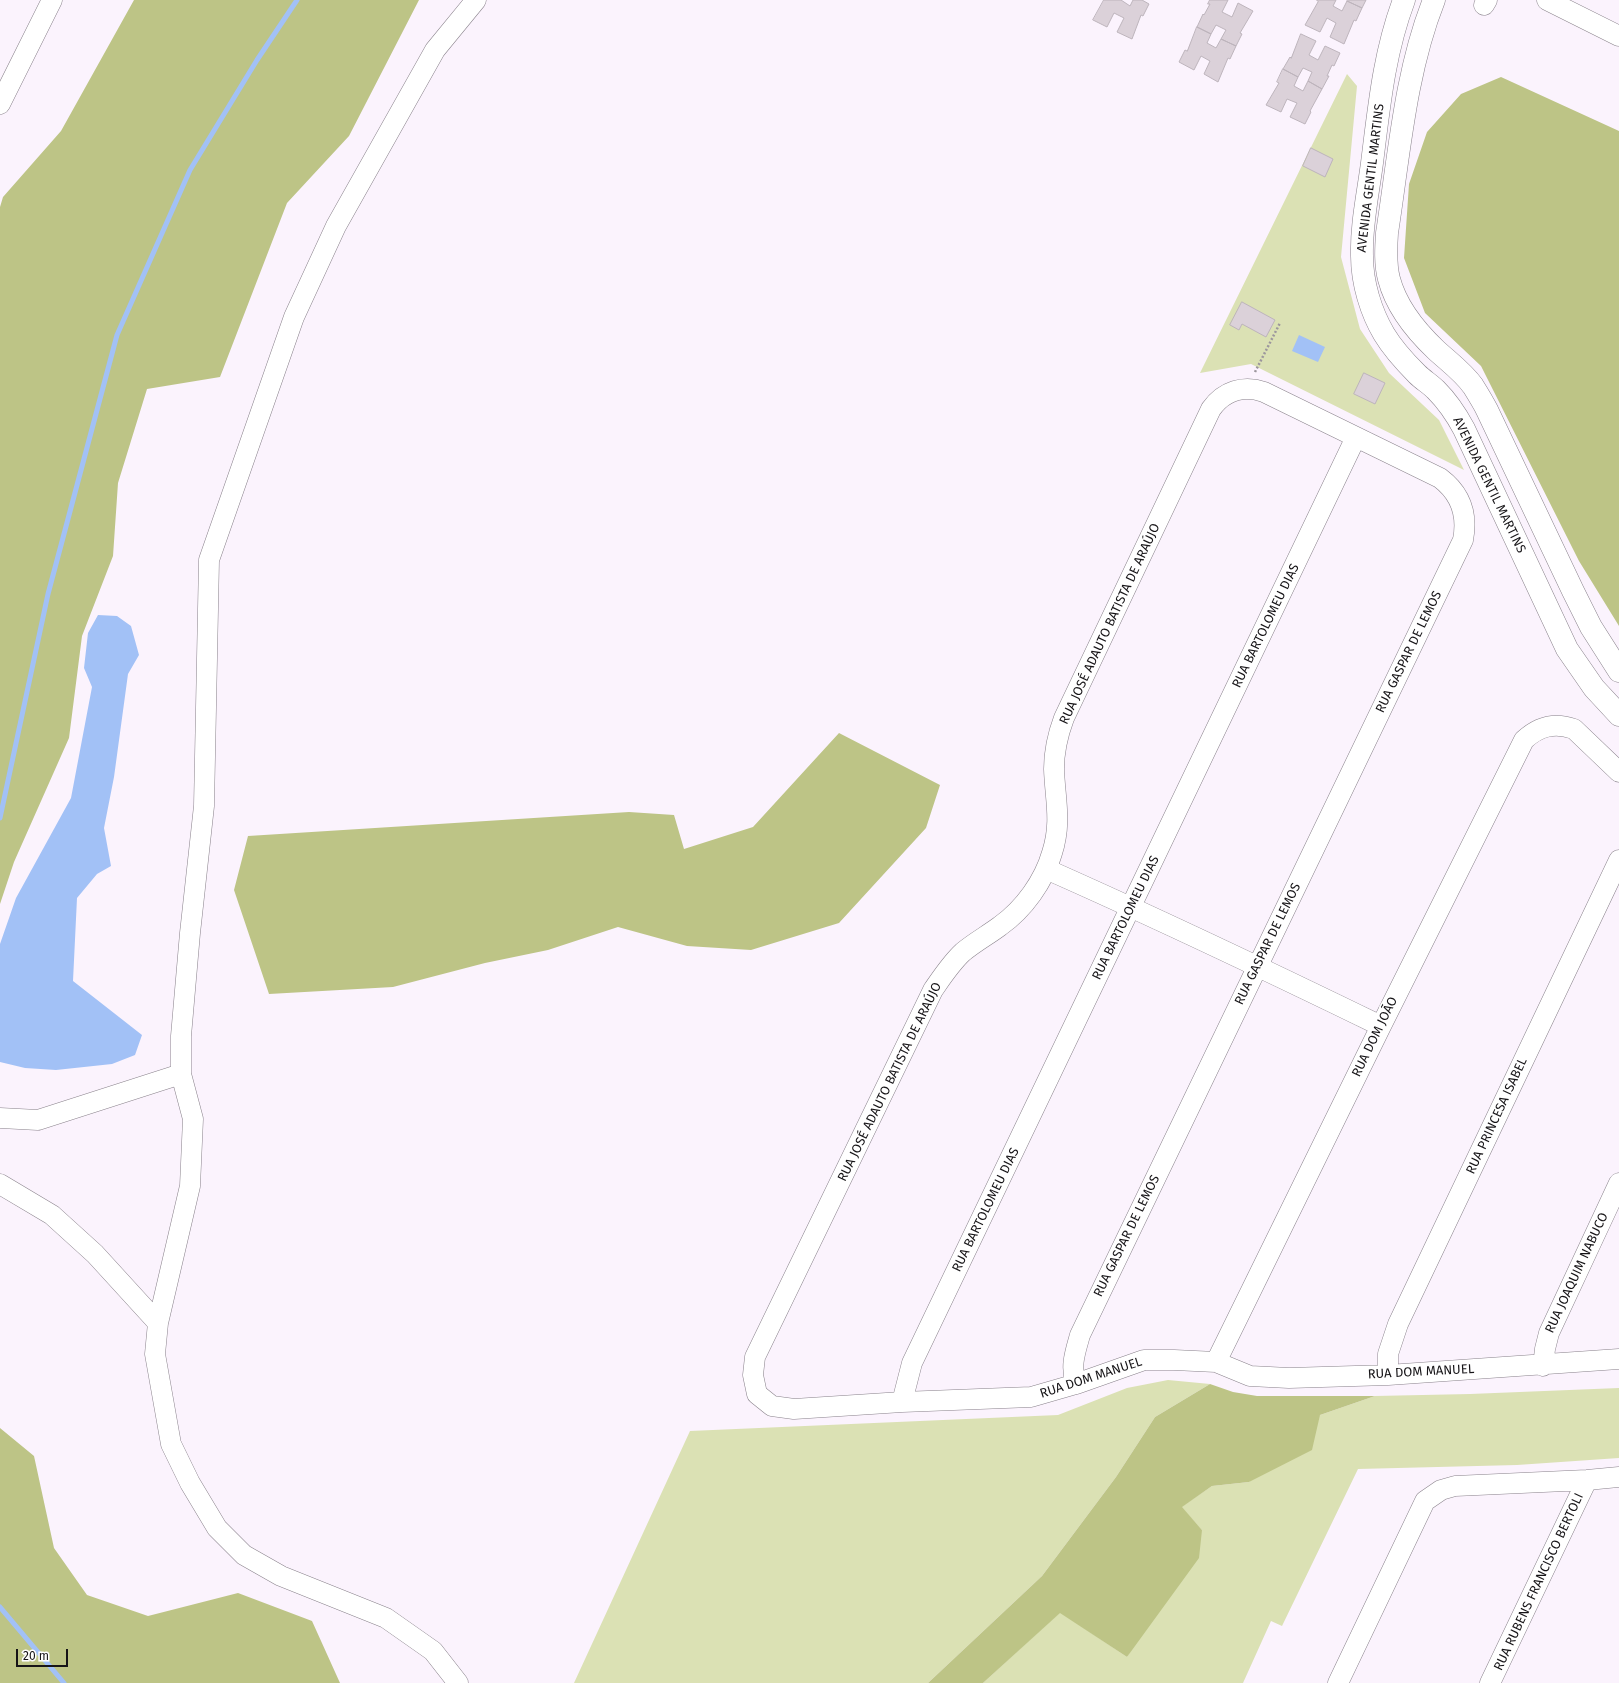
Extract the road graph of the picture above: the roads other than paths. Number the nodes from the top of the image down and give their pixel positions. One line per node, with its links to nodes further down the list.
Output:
1 (52, 0): 11 (street)
2 (476, 0): 21 (street)
3 (1404, 0): 6 (main road, AVENIDA GENTIL MARTINS)
4 (1434, 0): 7 (main road, AVENIDA GENTIL MARTINS)
5 (1547, 0): 8 (street)
6 (1396, 22): 7 (main road); 9 (main road, AVENIDA GENTIL MARTINS)
7 (1423, 28): 10 (main road, AVENIDA GENTIL MARTINS)
8 (1619, 36)
9 (1383, 77): 10 (main road); 14 (main road, AVENIDA GENTIL MARTINS)
10 (1410, 83): 13 (main road, AVENIDA GENTIL MARTINS)
11 (0, 104)
12 (1356, 437): 17 (street, RUA JOSÉ ADAUTO BATISTA DE ARAÚJO); 18 (street, RUA BARTOLOMEU DIAS); 19 (street, RUA GASPAR DE LEMOS)
13 (1619, 671)
14 (1619, 715)
15 (1619, 772): 20 (street, RUA DOM JOÃO)
16 (1619, 860): 29 (street, RUA PRINCESA ISABEL)
17 (1046, 869): 18 (street); 31 (street, RUA JOSÉ ADAUTO BATISTA DE ARAÚJO)
18 (1132, 906): 19 (street); 32 (street, RUA BARTOLOMEU DIAS)
19 (1257, 965): 20 (street); 30 (street, RUA GASPAR DE LEMOS)
20 (1381, 1026): 27 (street, RUA DOM JOÃO)
21 (181, 1074): 22 (street); 25 (street)
22 (0, 1118)
23 (1619, 1183): 28 (street, RUA JOAQUIM NABUCO)
24 (0, 1184): 25 (street)
25 (158, 1323): 35 (street)
26 (1619, 1360): 28 (street, RUA DOM MANUEL)
27 (1216, 1362): 29 (street, RUA DOM MANUEL); 30 (street, RUA DOM MANUEL)
28 (1543, 1366): 29 (street, RUA DOM MANUEL)
29 (1388, 1375)
30 (1076, 1384): 32 (street, RUA DOM MANUEL)
31 (757, 1394): 32 (street, RUA DOM MANUEL)
32 (902, 1402)
33 (1619, 1477): 34 (street)
34 (1587, 1480): 36 (street); 37 (street, RUA RUBENS FRANCISCO BERTOLI)
35 (458, 1683)
36 (1338, 1683)
37 (1490, 1683)

